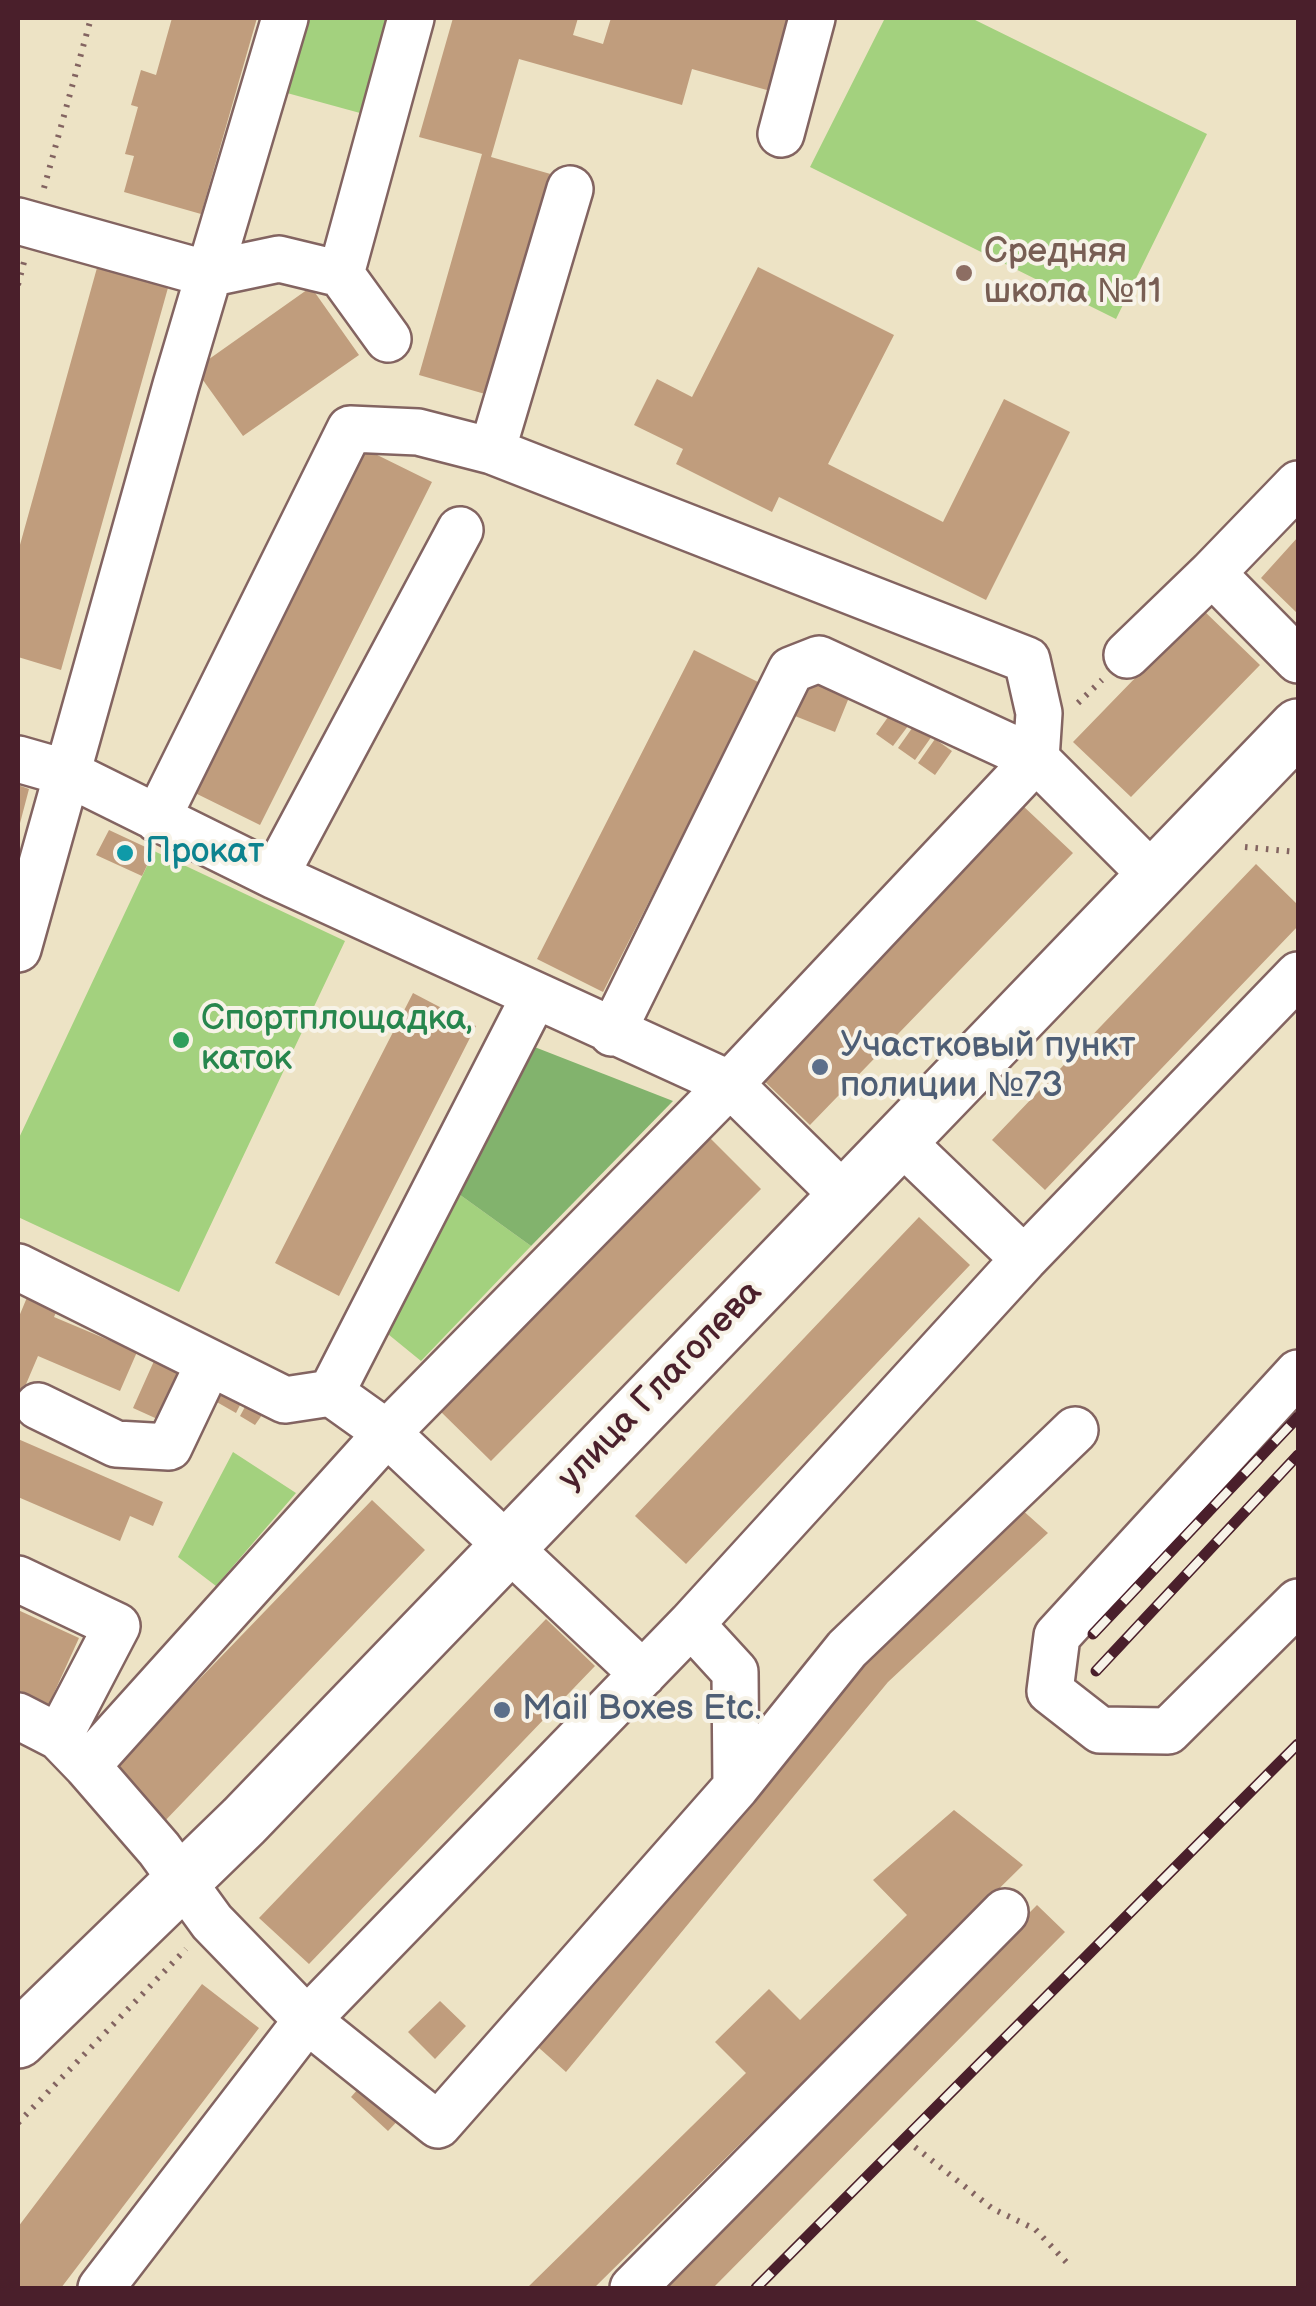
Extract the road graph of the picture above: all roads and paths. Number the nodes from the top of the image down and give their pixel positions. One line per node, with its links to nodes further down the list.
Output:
1 (91, 18): 7 (path)
2 (285, 18): 8 (lane)
3 (411, 18): 9 (lane)
4 (812, 18): 5 (lane)
5 (781, 134)
6 (570, 189): 12 (lane)
7 (26, 223): 8 (lane); 10 (path)
8 (208, 274): 9 (lane); 22 (lane)
9 (342, 274): 11 (lane)
10 (18, 285)
11 (388, 339)
12 (492, 451): 18 (lane); 23 (lane)
13 (1298, 484): 15 (lane)
14 (460, 530): 26 (lane)
15 (1212, 572): 16 (lane); 17 (lane)
16 (1127, 655): 18 (path)
17 (1298, 660)
18 (1039, 713): 20 (lane)
19 (1298, 728): 27 (main road, улица Глаголева)
20 (1036, 759): 27 (lane); 31 (lane); 32 (lane)
21 (18, 760): 22 (lane)
22 (67, 773): 23 (lane); 28 (lane)
23 (157, 819): 26 (lane)
24 (1239, 846): 25 (path)
25 (1298, 852)
26 (275, 876): 30 (lane)
27 (1153, 876): 33 (main road, улица Глаголева)
28 (18, 949)
29 (1298, 974): 35 (lane)
30 (534, 997): 31 (lane); 39 (lane)
31 (612, 1033): 32 (lane)
32 (730, 1084): 34 (lane); 42 (lane)
33 (900, 1140): 34 (main road, улица Глаголева); 35 (lane)
34 (844, 1197): 43 (main road, улица Глаголева)
35 (1024, 1259): 46 (lane)
36 (18, 1267): 37 (lane)
37 (208, 1365): 39 (lane); 40 (lane)
38 (1298, 1373): 45 (lane)
39 (331, 1392): 42 (lane)
40 (38, 1406)
41 (1075, 1430): 52 (lane)
42 (388, 1433): 43 (lane); 49 (lane)
43 (506, 1545): 48 (lane); 53 (main road, улица Глаголева)
44 (18, 1579): 47 (lane)
45 (1298, 1602)
46 (691, 1624): 48 (lane); 52 (lane)
47 (104, 1652): 49 (lane); 51 (lane)
48 (642, 1674): 55 (lane)
49 (154, 1692): 51 (lane)
50 (18, 1716): 51 (lane)
51 (73, 1751): 53 (lane)
52 (736, 1787): 55 (lane)
53 (182, 1882): 55 (lane); 56 (main road, улица Глаголева)
54 (1005, 1912): 60 (lane)
55 (307, 2020): 59 (lane)
56 (18, 2040)
57 (915, 2147): 58 (path)
58 (1068, 2265)
59 (101, 2288)
60 (633, 2288)

